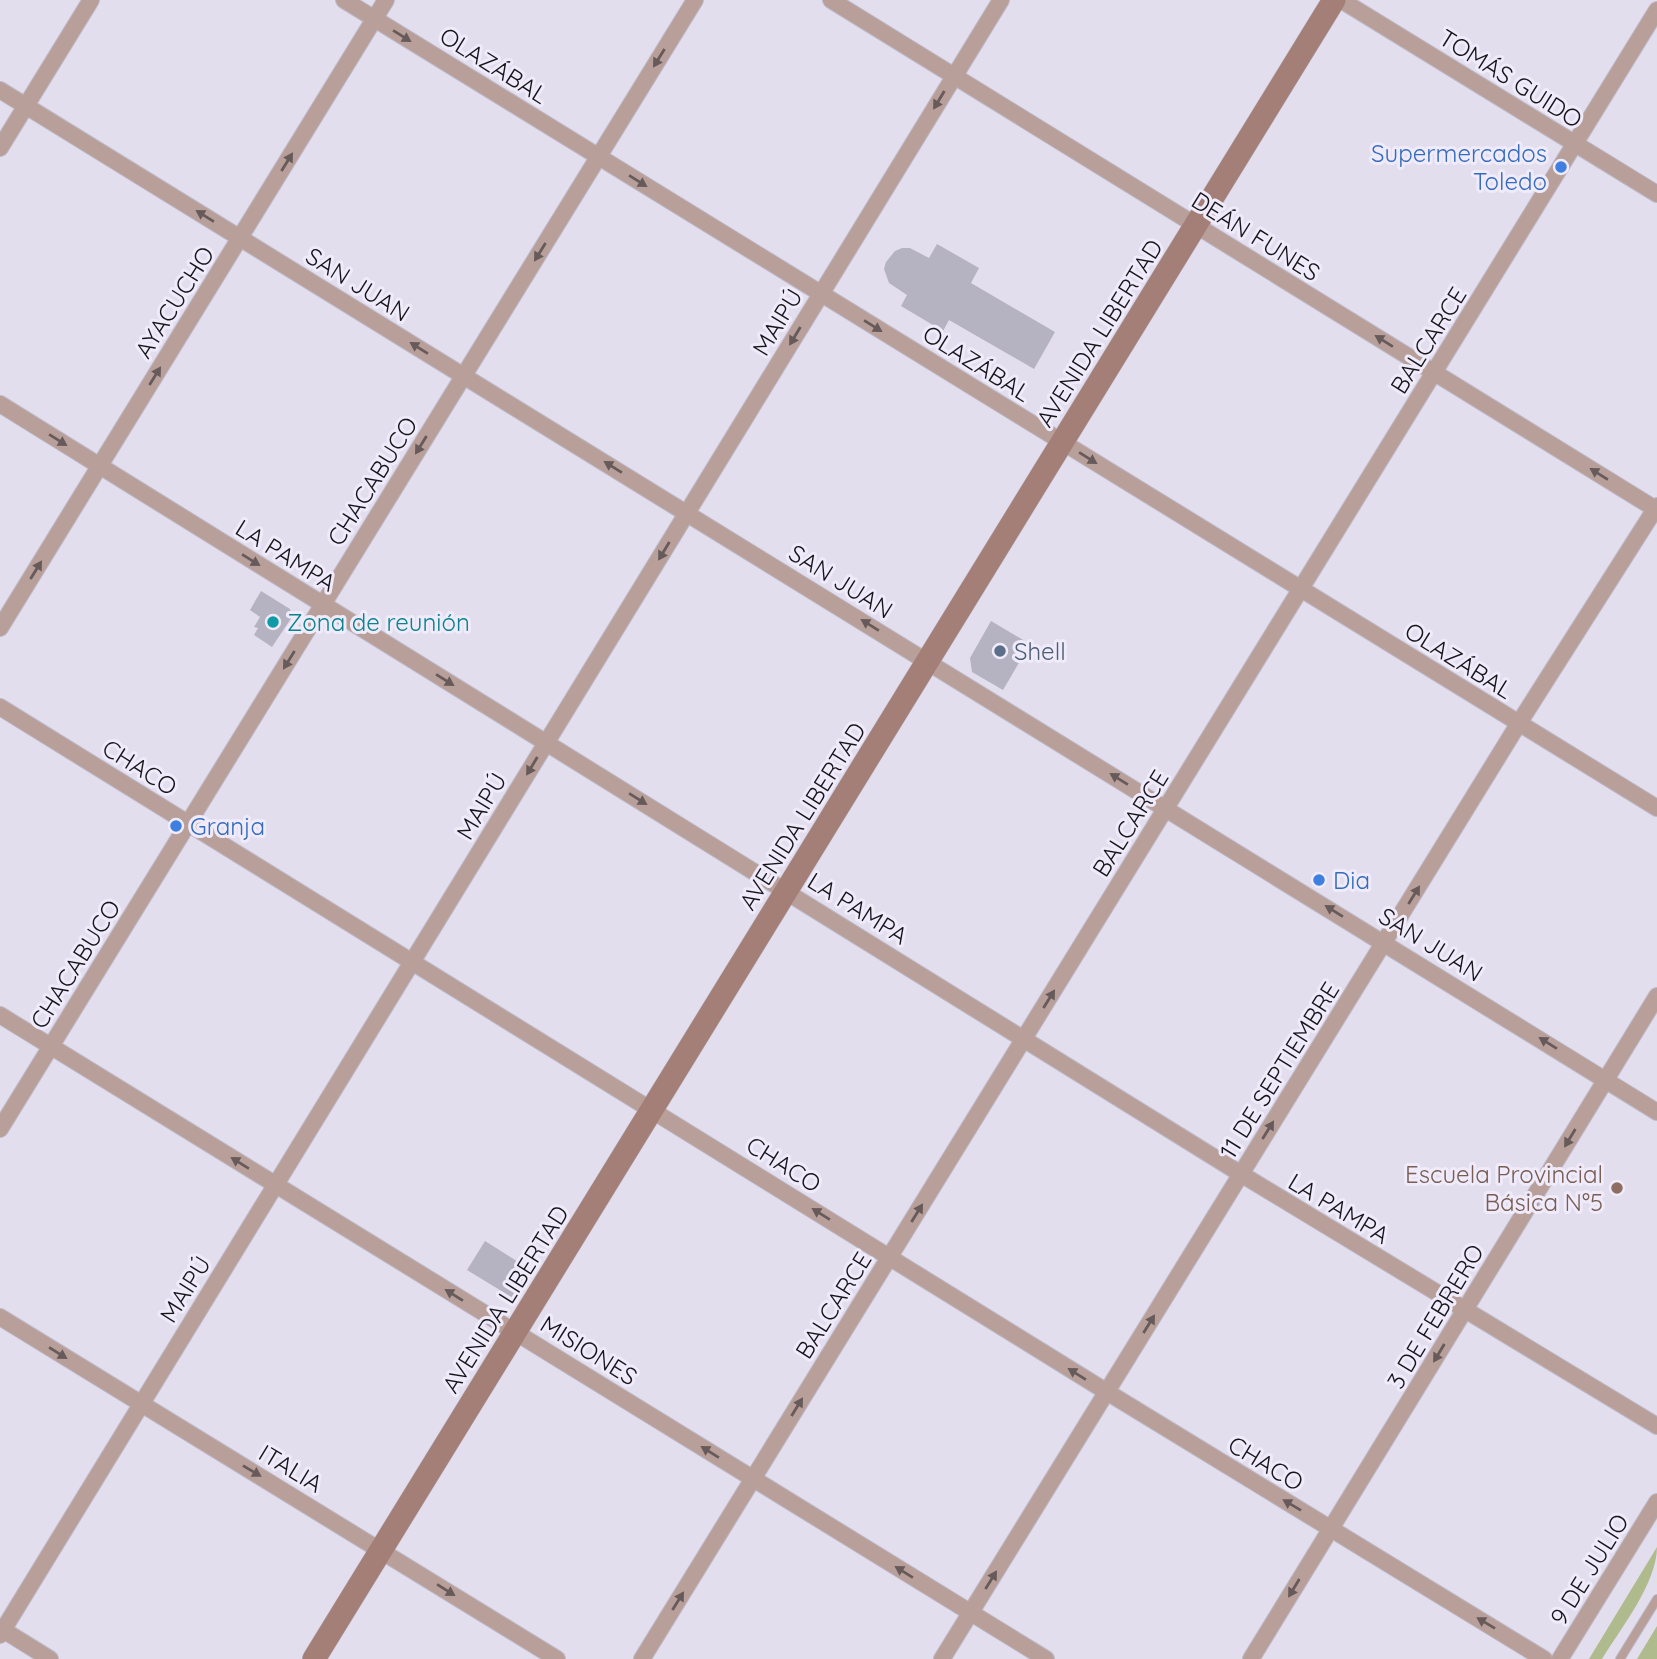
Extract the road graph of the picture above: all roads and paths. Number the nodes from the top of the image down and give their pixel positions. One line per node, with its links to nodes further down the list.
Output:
1 (91, 0): 13 (street)
2 (344, 0): 10 (street, OLAZÁBAL)
3 (386, 0): 10 (street, AYACUCHO)
4 (695, 0): 16 (street, CHACABUCO, one-way to 16)
5 (831, 0): 11 (street, DEÁN FUNES)
6 (1000, 0): 11 (street, MAIPÚ)
7 (1334, 0): 18 (main road, AVENIDA LIBERTAD)
8 (1341, 0): 14 (street, TOMÁS GUIDO)
9 (1657, 10): 14 (street, BALCARCE)
10 (375, 19): 16 (street, OLAZÁBAL, one-way to 16); 19 (street, AYACUCHO, one-way to 10)
11 (954, 76): 18 (street, DEÁN FUNES); 20 (street, MAIPÚ, one-way to 20)
12 (0, 90): 13 (street, SAN JUAN)
13 (26, 106): 15 (street); 19 (street, SAN JUAN, one-way to 13)
14 (1575, 144): 17 (street, TOMÁS GUIDO); 21 (street, BALCARCE)
15 (0, 148)
16 (599, 157): 20 (street, OLAZÁBAL, one-way to 20); 22 (street, CHACABUCO, one-way to 22)
17 (1657, 194)
18 (1195, 225): 21 (street, DEÁN FUNES, one-way to 18); 24 (main road, AVENIDA LIBERTAD)
19 (240, 238): 22 (street, SAN JUAN, one-way to 19); 25 (street, AYACUCHO, one-way to 19)
20 (821, 293): 24 (street, OLAZÁBAL, one-way to 24); 27 (street, MAIPÚ, one-way to 27)
21 (1435, 372): 26 (street, DEÁN FUNES, one-way to 21); 28 (street, BALCARCE)
22 (464, 376): 27 (street, SAN JUAN, one-way to 22); 29 (street, CHACABUCO, one-way to 29)
23 (0, 404): 25 (street, LA PAMPA, one-way to 25)
24 (1062, 442): 28 (street, OLAZÁBAL, one-way to 28); 31 (main road, AVENIDA LIBERTAD)
25 (100, 466): 29 (street, LA PAMPA, one-way to 29); 30 (street, AYACUCHO, one-way to 25)
26 (1657, 508): 33 (street, 11 DE SEPTIEMBRE)
27 (687, 513): 31 (street, SAN JUAN, one-way to 27); 34 (street, MAIPÚ, one-way to 34)
28 (1301, 589): 33 (street, OLAZÁBAL); 35 (street, BALCARCE)
29 (323, 604): 34 (street, LA PAMPA, one-way to 34); 37 (street, CHACABUCO, one-way to 37)
30 (0, 628)
31 (928, 661): 35 (street, SAN JUAN, one-way to 31); 38 (main road, AVENIDA LIBERTAD)
32 (0, 707): 37 (street, CHACO)
33 (1519, 723): 36 (street, OLAZÁBAL); 39 (street, 11 DE SEPTIEMBRE, one-way to 33)
34 (546, 743): 38 (street, LA PAMPA, one-way to 38); 40 (street, MAIPÚ, one-way to 40)
35 (1166, 808): 39 (street, SAN JUAN, one-way to 35); 43 (street, BALCARCE, one-way to 35)
36 (1657, 808)
37 (188, 824): 40 (street, CHACO); 44 (street, CHACABUCO)
38 (786, 891): 43 (street, LA PAMPA); 46 (main road, AVENIDA LIBERTAD)
39 (1384, 942): 45 (street, SAN JUAN, one-way to 39); 49 (street, 11 DE SEPTIEMBRE, one-way to 39)
40 (412, 962): 46 (street, CHACO); 50 (street, MAIPÚ)
41 (1657, 996): 45 (street, 3 DE FEBRERO)
42 (0, 1015): 44 (street, MISIONES)
43 (1024, 1039): 49 (street, LA PAMPA); 51 (street, BALCARCE, one-way to 43)
44 (51, 1046): 48 (street, CHACABUCO); 50 (street, MISIONES, one-way to 44)
45 (1606, 1079): 47 (street, SAN JUAN); 52 (street, 3 DE FEBRERO, one-way to 52)
46 (652, 1110): 51 (street, CHACO, one-way to 46); 54 (main road, AVENIDA LIBERTAD)
47 (1657, 1112)
48 (0, 1129)
49 (1241, 1174): 52 (street, LA PAMPA); 55 (street, 11 DE SEPTIEMBRE, one-way to 49)
50 (276, 1185): 54 (street, MISIONES, one-way to 50); 56 (street, MAIPÚ)
51 (890, 1257): 55 (street, CHACO, one-way to 51); 58 (street, BALCARCE, one-way to 51)
52 (1464, 1311): 57 (street, LA PAMPA); 60 (street, 3 DE FEBRERO, one-way to 60)
53 (0, 1317): 56 (street, ITALIA, one-way to 56)
54 (515, 1332): 58 (street, MISIONES, one-way to 54); 61 (main road, AVENIDA LIBERTAD)
55 (1107, 1392): 60 (street, CHACO, one-way to 55); 63 (street, 11 DE SEPTIEMBRE, one-way to 55)
56 (142, 1404): 61 (street, ITALIA, one-way to 61); 64 (street, MAIPÚ)
57 (1657, 1426)
58 (753, 1479): 63 (street, MISIONES, one-way to 58); 68 (street, BALCARCE, one-way to 58)
59 (1657, 1502): 73 (street, 9 DE JULIO)
60 (1331, 1529): 71 (street, 3 DE FEBRERO, one-way to 71); 72 (street, CHACO, one-way to 60)
61 (381, 1550): 66 (main road, AVENIDA LIBERTAD); 67 (street, ITALIA, one-way to 67)
62 (1657, 1599): 74 (lane)
63 (971, 1613): 69 (street, 11 DE SEPTIEMBRE); 70 (street, MISIONES)
64 (1, 1631): 65 (street)
65 (50, 1659)
66 (314, 1659)
67 (557, 1659)
68 (642, 1659)
69 (943, 1659)
70 (1046, 1659)
71 (1251, 1659)
72 (1544, 1659)
73 (1560, 1659)
74 (1620, 1659)

